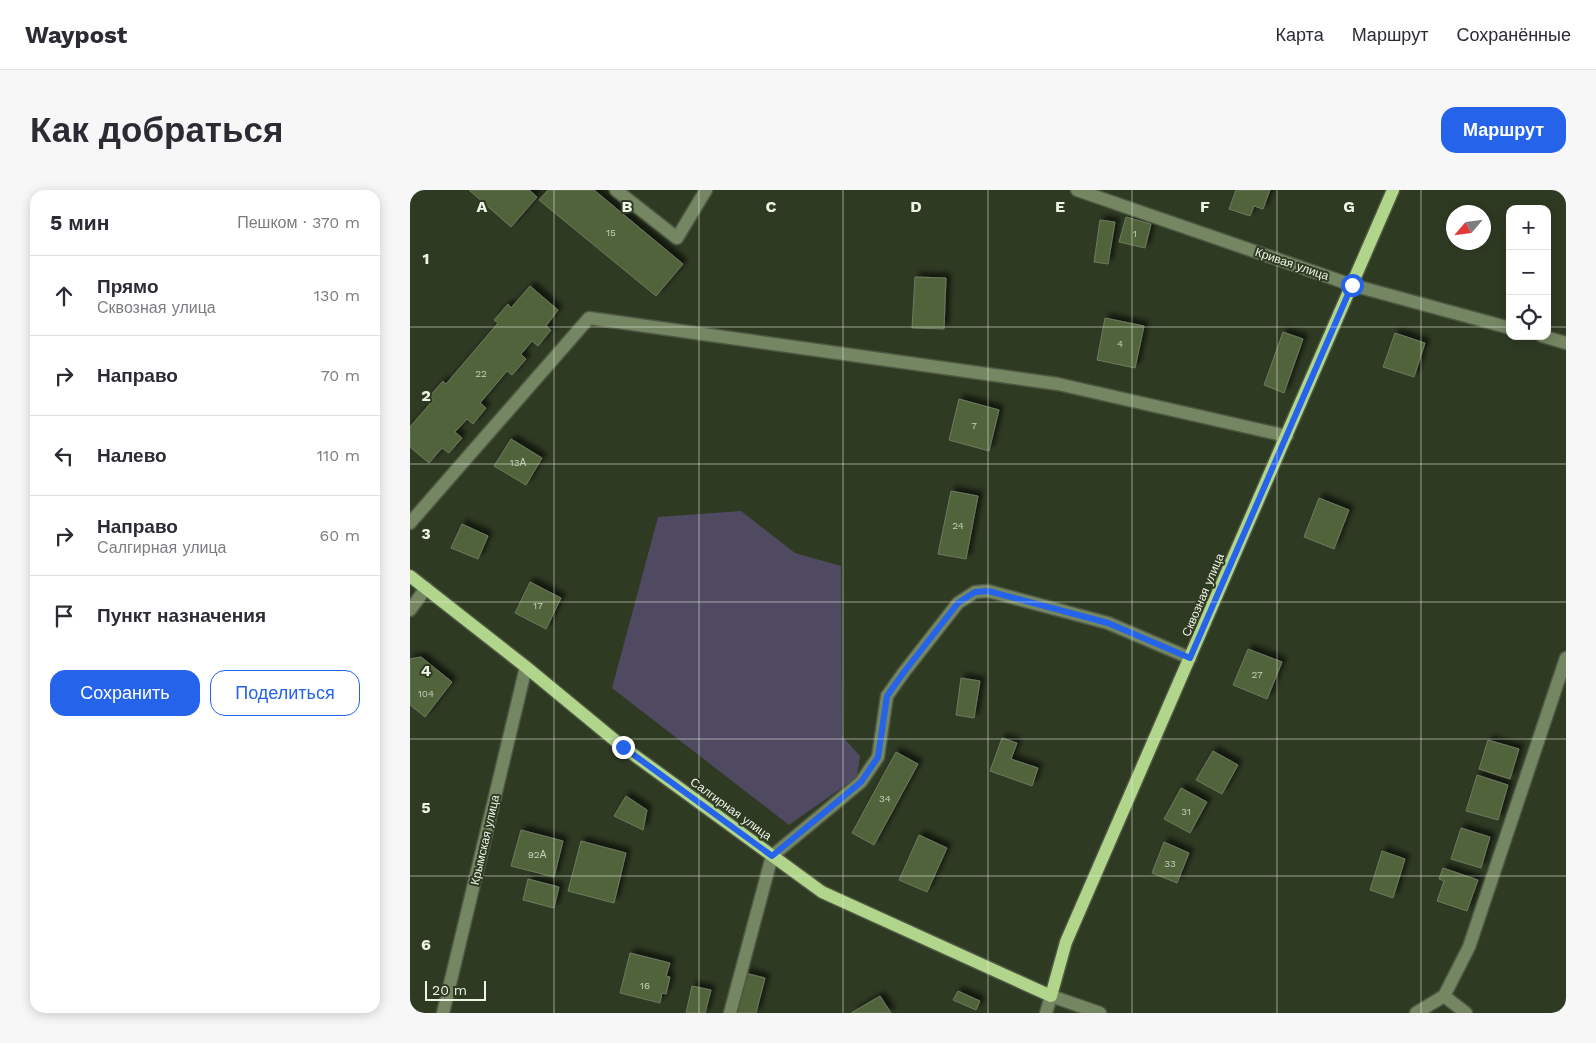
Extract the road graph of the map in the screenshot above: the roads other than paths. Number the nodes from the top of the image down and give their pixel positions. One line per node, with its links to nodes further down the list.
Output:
1 (616, 190): 2 (street)
2 (706, 190)
3 (1077, 190): 5 (street, Кривая улица)
4 (1393, 190): 5 (main road, Сквозная улица)
5 (1352, 285): 6 (street, Кривая улица); 9 (main road, Сквозная улица)
6 (1506, 327)
7 (1551, 339): 8 (street)
8 (1566, 343)
9 (1287, 436): 10 (street); 14 (main road, Сквозная улица)
10 (410, 523)
11 (410, 576): 12 (main road, Салгирная улица)
12 (426, 588): 13 (street); 16 (main road, Салгирная улица)
13 (410, 610)
14 (1190, 658): 17 (street); 18 (main road, Сквозная улица)
15 (1566, 658): 19 (street)
16 (526, 667): 17 (main road, Салгирная улица); 20 (street, Крымская улица)
17 (772, 856): 18 (main road, Салгирная улица); 21 (street)
18 (1051, 996): 22 (street, Сквозная улица); 23 (street, Салгирная улица)
19 (1444, 996): 24 (street); 25 (street)
20 (444, 1013)
21 (730, 1013)
22 (1046, 1013)
23 (1100, 1013)
24 (1416, 1013)
25 (1466, 1013)

